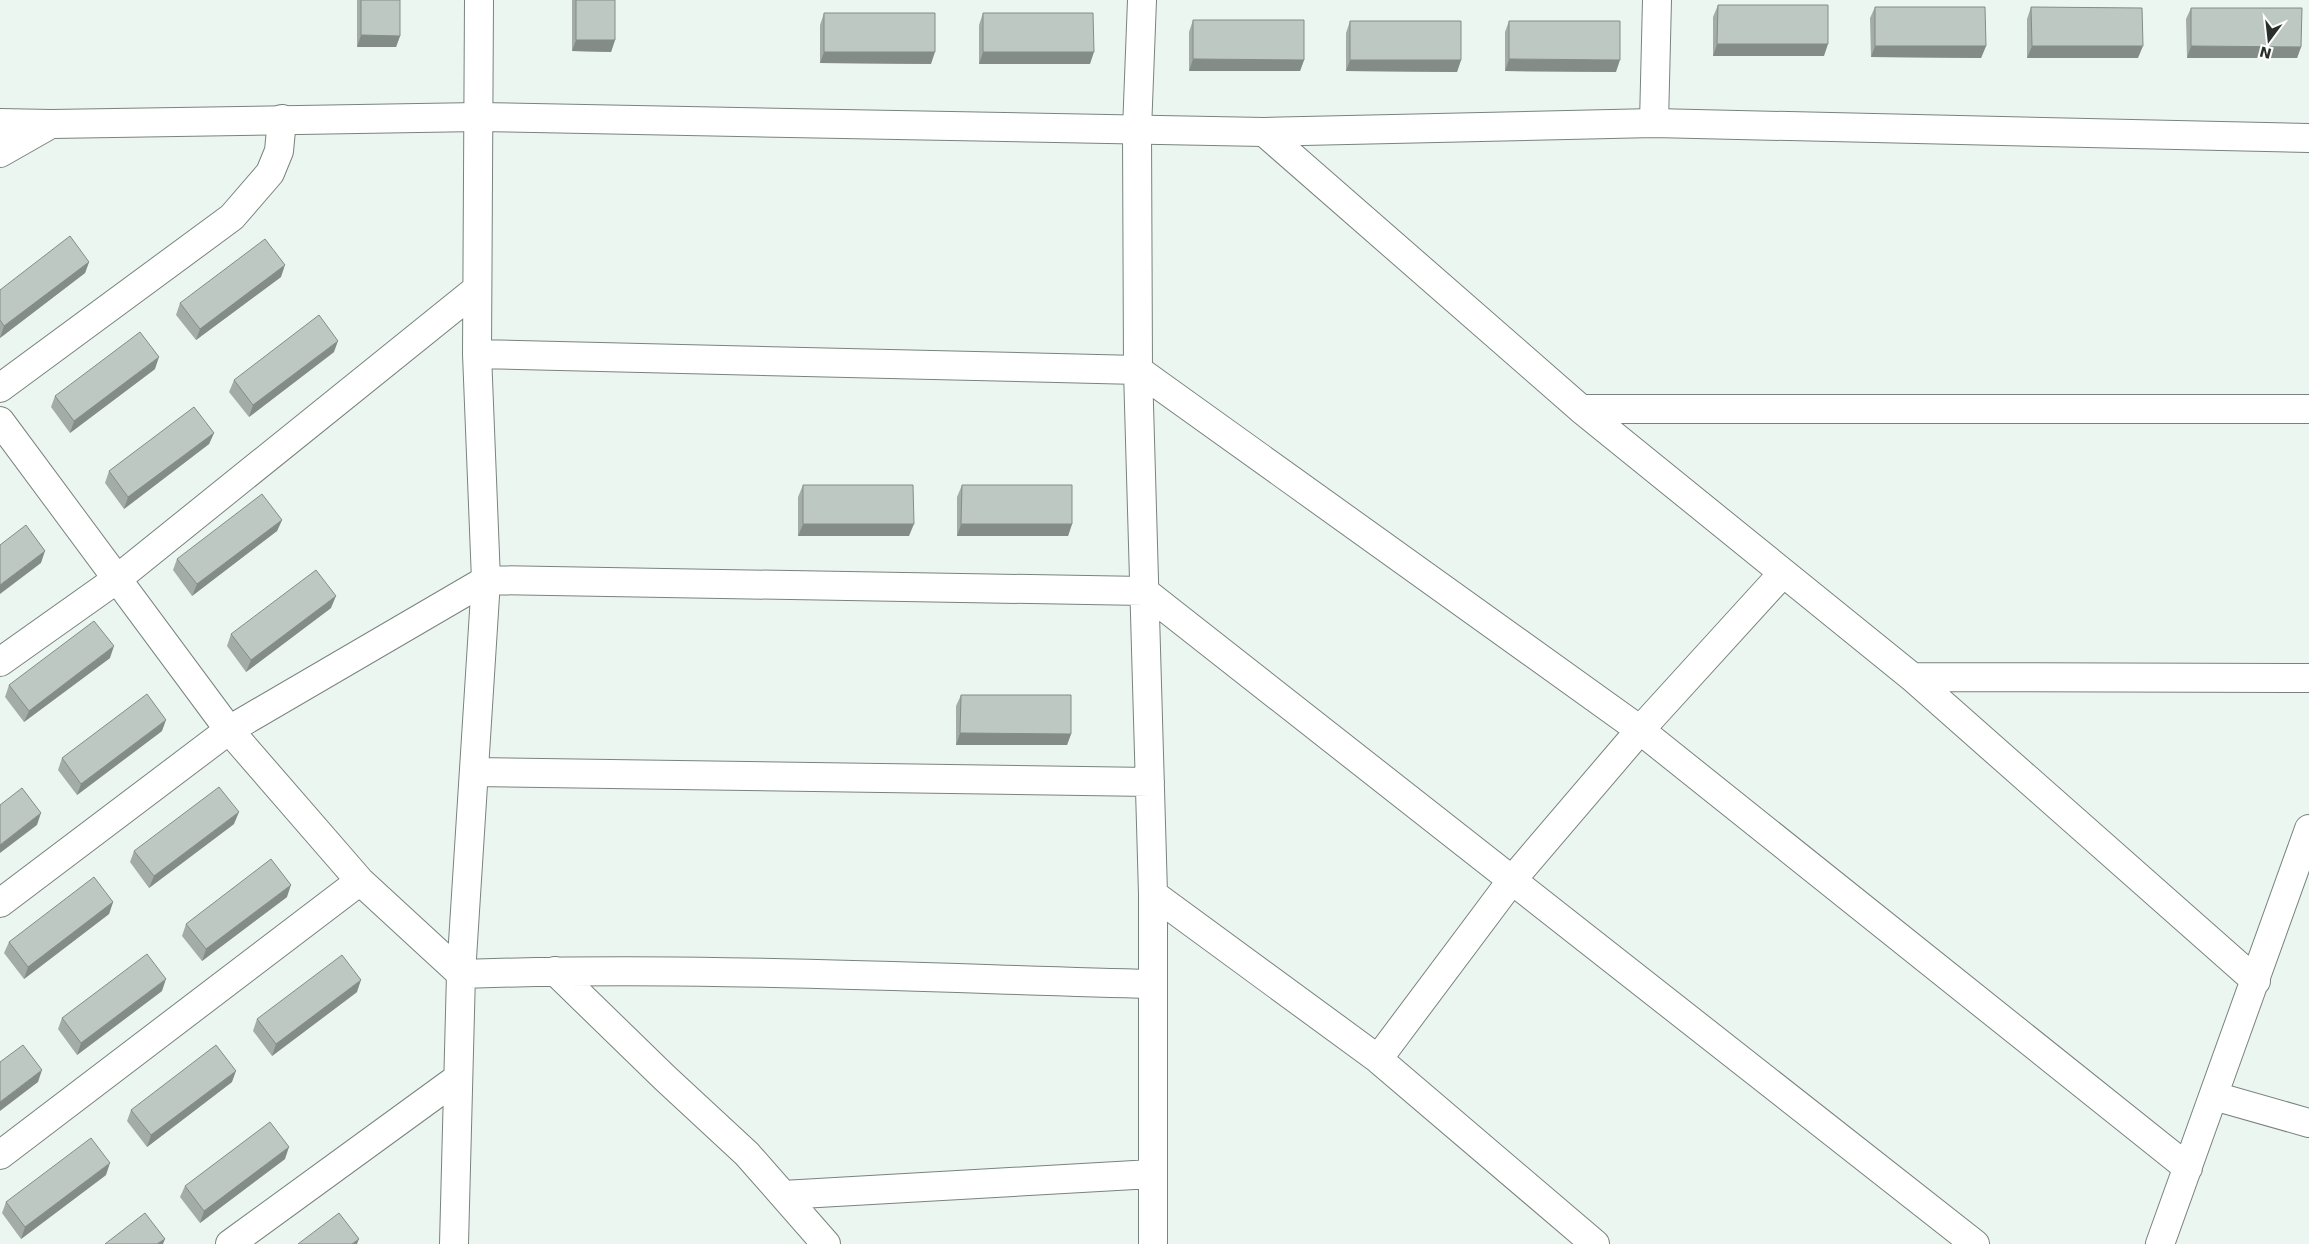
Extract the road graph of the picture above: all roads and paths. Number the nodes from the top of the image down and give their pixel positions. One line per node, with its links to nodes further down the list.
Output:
1 (479, 0): 4 (street)
2 (1142, 0): 9 (street)
3 (1657, 0): 8 (street)
4 (478, 117): 5 (street); 9 (street); 13 (street)
5 (282, 118): 7 (street); 16 (street)
6 (0, 123): 7 (street)
7 (51, 124): 12 (street)
8 (1654, 124): 10 (street); 11 (street)
9 (1137, 130): 10 (street); 15 (street)
10 (1264, 132): 17 (street)
11 (2309, 138)
12 (0, 153)
13 (477, 289): 14 (street); 21 (street)
14 (477, 354): 15 (street); 22 (street)
15 (1138, 370): 23 (street); 28 (street)
16 (0, 388)
17 (1580, 409): 18 (street); 20 (street)
18 (2309, 409)
19 (0, 421): 21 (street)
20 (1783, 573): 25 (street); 28 (street)
21 (117, 579): 24 (street); 27 (street)
22 (486, 580): 23 (street); 27 (street); 29 (street)
23 (1144, 591): 30 (street); 32 (street)
24 (0, 662)
25 (1912, 677): 26 (street); 38 (street)
26 (2309, 678)
27 (229, 730): 33 (street); 35 (street)
28 (1640, 730): 32 (street); 45 (street)
29 (475, 772): 30 (street); 37 (street)
30 (1150, 782): 34 (street)
31 (2308, 837): 38 (street)
32 (1512, 880): 40 (street); 53 (street)
33 (360, 881): 37 (street); 44 (street)
34 (1153, 894): 39 (street); 40 (street)
35 (0, 903)
36 (555, 971): 37 (street); 39 (street); 47 (street)
37 (461, 974): 41 (street)
38 (2256, 981): 42 (street)
39 (1152, 984): 46 (street)
40 (1378, 1059): 52 (street)
41 (458, 1078): 48 (street); 49 (street)
42 (2214, 1096): 43 (street); 45 (street)
43 (2309, 1123)
44 (0, 1155)
45 (2188, 1168): 54 (street)
46 (1152, 1174): 47 (street); 51 (street)
47 (784, 1195): 50 (street)
48 (230, 1244)
49 (454, 1244)
50 (826, 1244)
51 (1153, 1244)
52 (1595, 1244)
53 (1975, 1244)
54 (2160, 1244)

